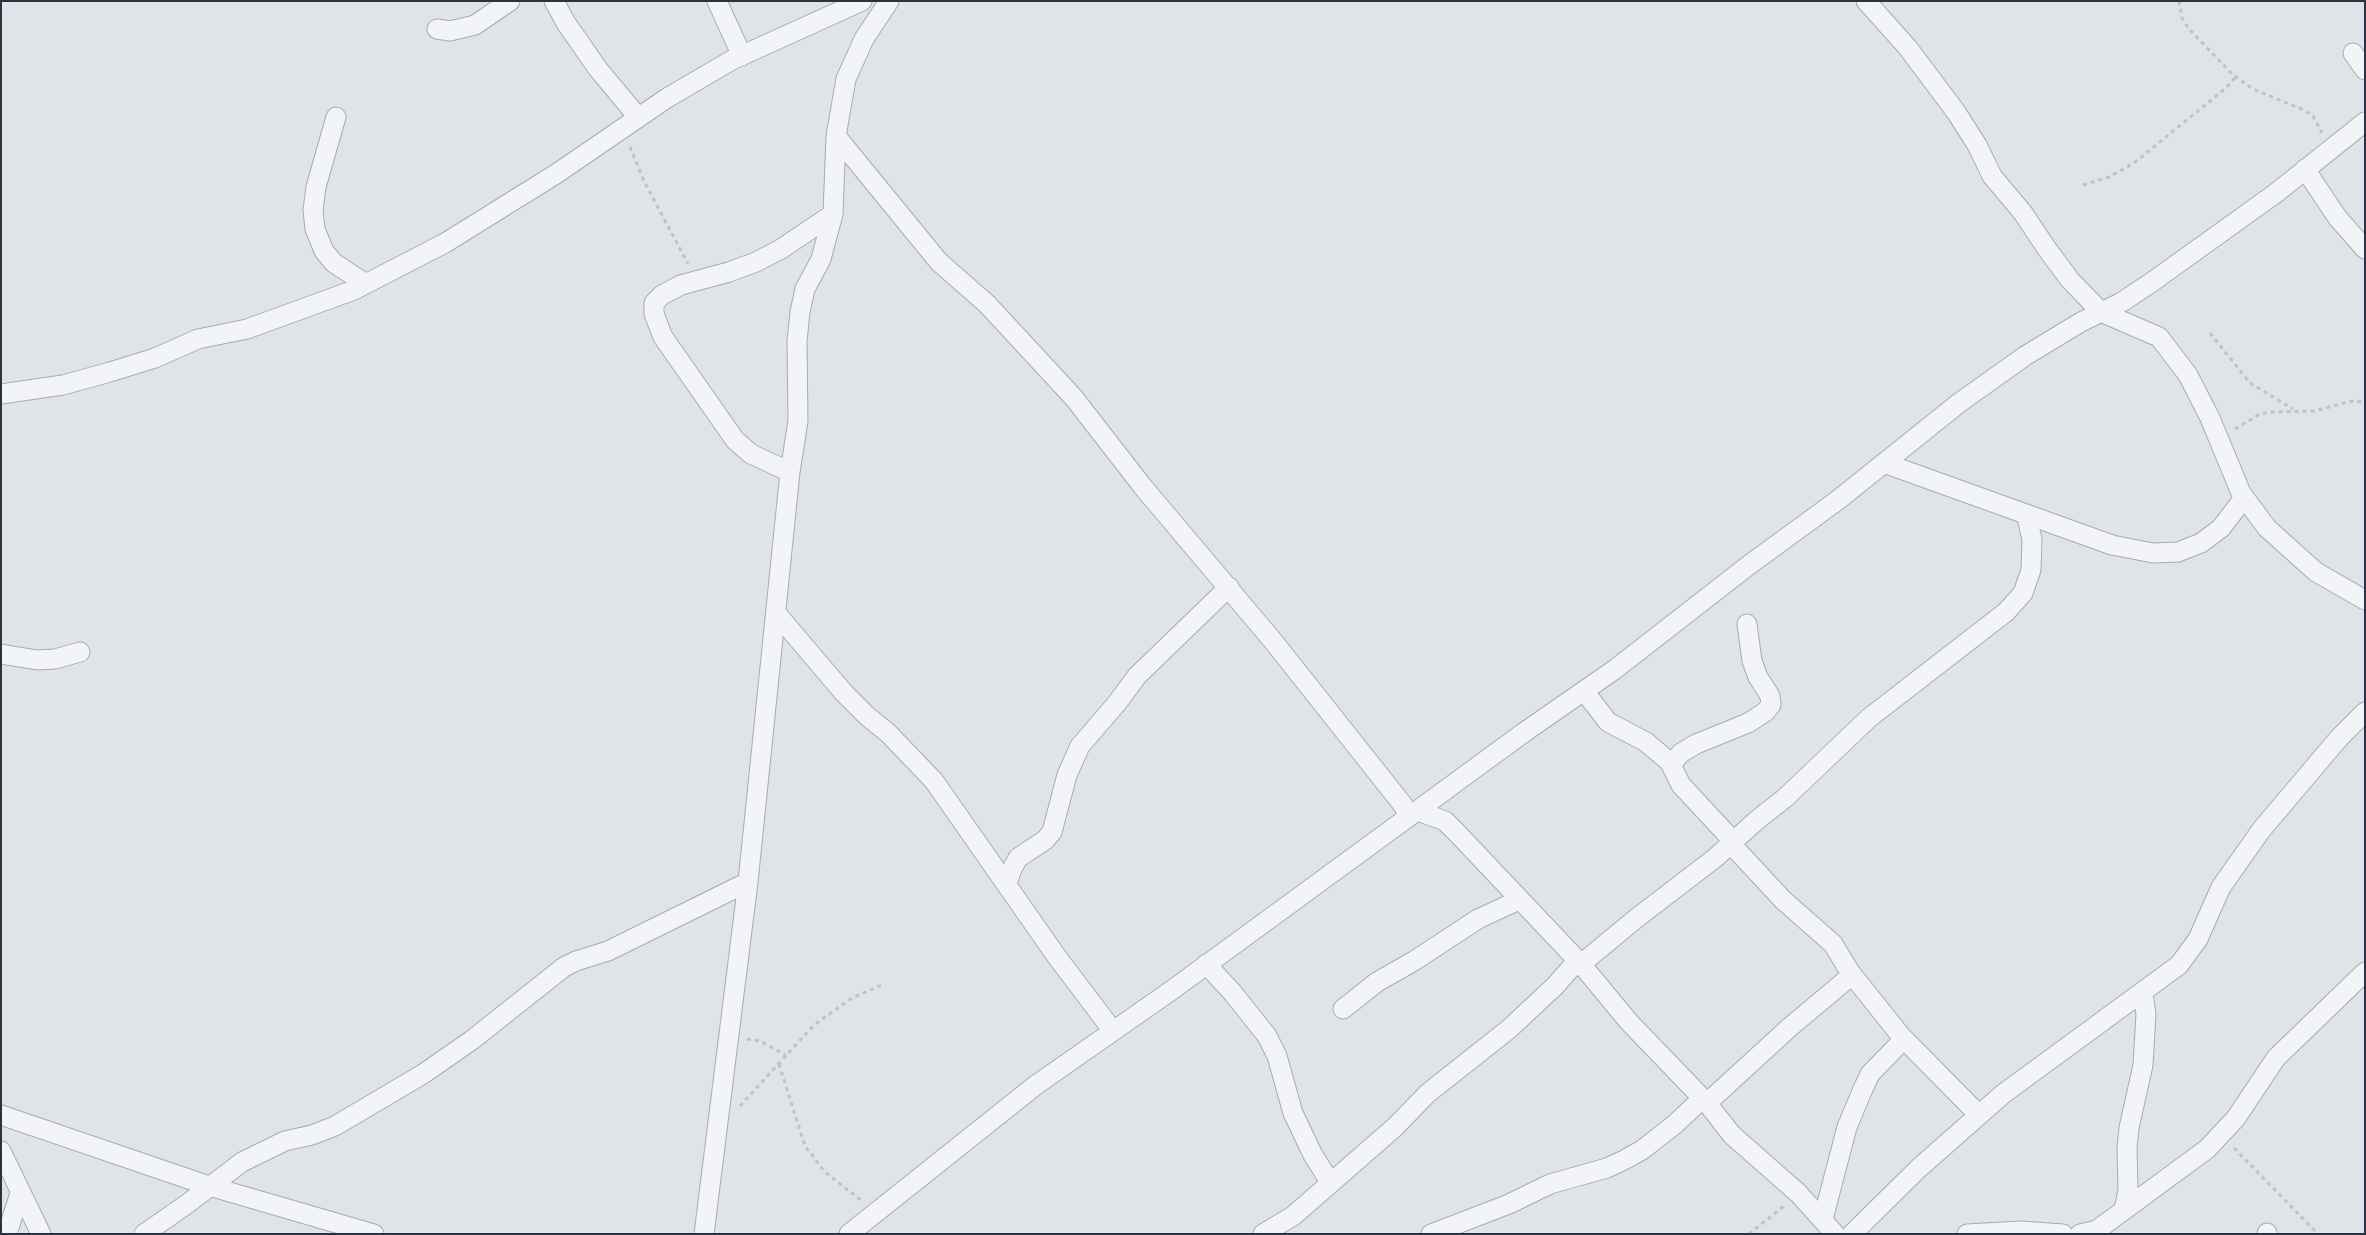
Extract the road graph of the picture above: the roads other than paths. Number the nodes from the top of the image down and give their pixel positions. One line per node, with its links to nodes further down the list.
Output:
1 (510, 1): 7 (street)
2 (554, 1): 12 (street)
3 (717, 1): 9 (street)
4 (862, 1): 9 (street)
5 (889, 1): 14 (street)
6 (1866, 1): 19 (street)
7 (437, 29)
8 (2353, 53): 10 (street)
9 (742, 56): 12 (street)
10 (2365, 70)
11 (336, 117): 18 (street)
12 (638, 117): 18 (street)
13 (2365, 122): 15 (street)
14 (836, 136): 16 (street); 25 (street)
15 (2305, 169): 17 (street); 19 (street)
16 (833, 214): 22 (street); 22 (street)
17 (2365, 249)
18 (366, 284): 20 (street)
19 (2101, 312): 21 (street); 23 (street)
20 (1, 394)
21 (1884, 463): 24 (street); 31 (street)
22 (790, 472): 27 (street)
23 (2244, 498): 24 (street); 26 (street)
24 (2026, 514): 35 (street)
25 (1229, 588): 34 (street); 37 (street)
26 (2365, 600)
27 (776, 613): 36 (street); 37 (street)
28 (1747, 624): 33 (street)
29 (80, 652): 30 (street)
30 (1, 654)
31 (1584, 692): 33 (street); 34 (street)
32 (2365, 712): 43 (street)
33 (1673, 765): 35 (street)
34 (1414, 814): 38 (street); 40 (street)
35 (1732, 843): 39 (street); 42 (street)
36 (748, 882): 52 (street); 60 (street)
37 (1008, 883): 45 (street)
38 (1519, 900): 39 (street); 44 (street)
39 (1579, 962): 47 (street); 51 (street)
40 (1206, 964): 45 (street); 51 (street)
41 (2365, 972): 54 (street)
42 (1852, 975): 46 (street); 47 (street)
43 (2143, 994): 49 (street); 54 (street)
44 (1344, 1009)
45 (1113, 1031): 61 (street)
46 (1904, 1039): 49 (street); 55 (street)
47 (1705, 1101): 55 (street); 63 (street)
48 (1, 1115): 52 (street)
49 (1980, 1115): 65 (street)
50 (1, 1151): 53 (street)
51 (1330, 1182): 62 (street)
52 (209, 1186): 58 (street); 59 (street)
53 (20, 1193): 56 (street); 57 (street)
54 (2124, 1210): 68 (street)
55 (1823, 1219): 64 (street)
56 (7, 1234)
57 (41, 1234)
58 (144, 1234)
59 (374, 1234)
60 (704, 1234)
61 (849, 1234)
62 (1263, 1234)
63 (1431, 1234)
64 (1835, 1234)
65 (1852, 1234)
66 (1967, 1234): 67 (street)
67 (2063, 1234)
68 (2081, 1234)

